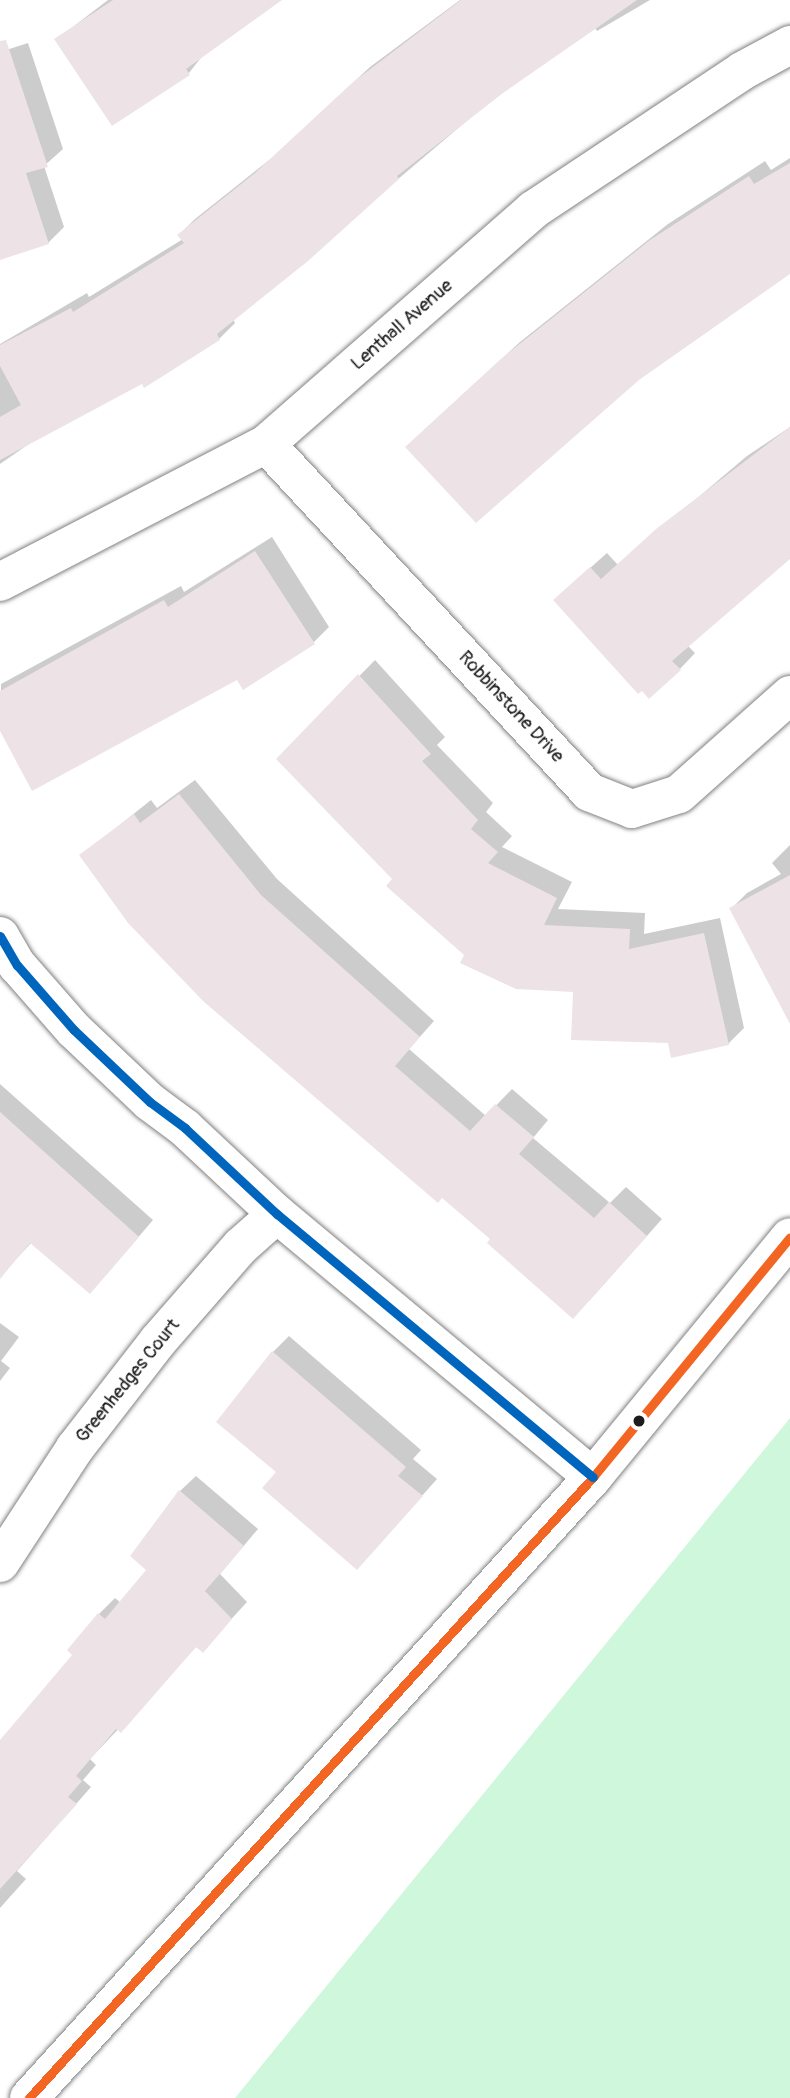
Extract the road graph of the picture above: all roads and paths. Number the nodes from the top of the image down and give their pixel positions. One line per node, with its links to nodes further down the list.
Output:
1 (790, 45): 2 (street, Lenthall Avenue)
2 (266, 444): 3 (street, Lenthall Avenue); 4 (street, Robbinstone Drive)
3 (0, 582)
4 (790, 695)
5 (0, 936): 6 (street)
6 (277, 1214): 8 (street); 9 (street, Greenhedges Court)
7 (790, 1237): 8 (street)
8 (593, 1477): 10 (street)
9 (0, 1563)
10 (29, 2098)

